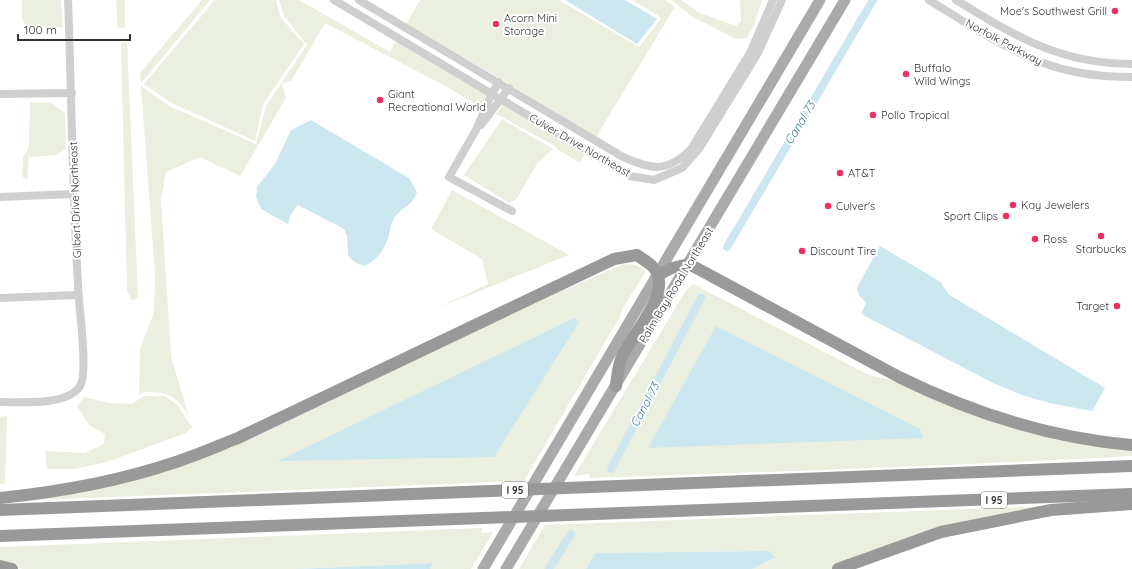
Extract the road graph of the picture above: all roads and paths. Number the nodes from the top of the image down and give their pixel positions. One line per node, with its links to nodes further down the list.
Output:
1 (68, 0): 14 (street, Gilbert Drive Northeast)
2 (334, 0): 15 (street, Culver Drive Northeast)
3 (358, 0): 12 (street, Culver Drive Northeast)
4 (773, 0): 13 (street, Culver Drive Northeast)
5 (782, 0): 17 (street, Culver Drive Northeast)
6 (820, 0): 23 (main road, Palm Bay Road Northeast)
7 (845, 0): 22 (main road, Palm Bay Road Northeast)
8 (929, 0): 11 (street, Norfolk Parkway)
9 (956, 0): 10 (street, Norfolk Parkway)
10 (1132, 64)
11 (1132, 77)
12 (499, 82): 13 (street, Culver Drive Northeast); 15 (street)
13 (509, 88): 17 (street)
14 (72, 93): 16 (street); 19 (street, Gilbert Drive Northeast)
15 (492, 93): 17 (street, Culver Drive Northeast); 18 (street)
16 (0, 94)
17 (501, 99): 18 (street)
18 (476, 130): 21 (street)
19 (74, 194): 20 (street); 24 (street, Gilbert Drive Northeast)
20 (0, 197)
21 (512, 211)
22 (689, 264): 23 (highway); 26 (main road, Palm Bay Road Northeast); 28 (highway)
23 (658, 275): 26 (highway); 31 (highway); 37 (main road, Palm Bay Road Northeast)
24 (78, 295): 25 (street); 27 (street, Gilbert Drive Northeast)
25 (0, 298)
26 (616, 386): 38 (main road, Palm Bay Road Northeast)
27 (0, 402)
28 (1132, 445)
29 (1132, 466): 33 (highway, I 95)
30 (1132, 494): 34 (highway, I 95)
31 (0, 498)
32 (1132, 504): 39 (highway)
33 (0, 510)
34 (0, 536)
35 (0, 566): 36 (highway)
36 (12, 569)
37 (483, 569)
38 (506, 569)
39 (838, 569)

